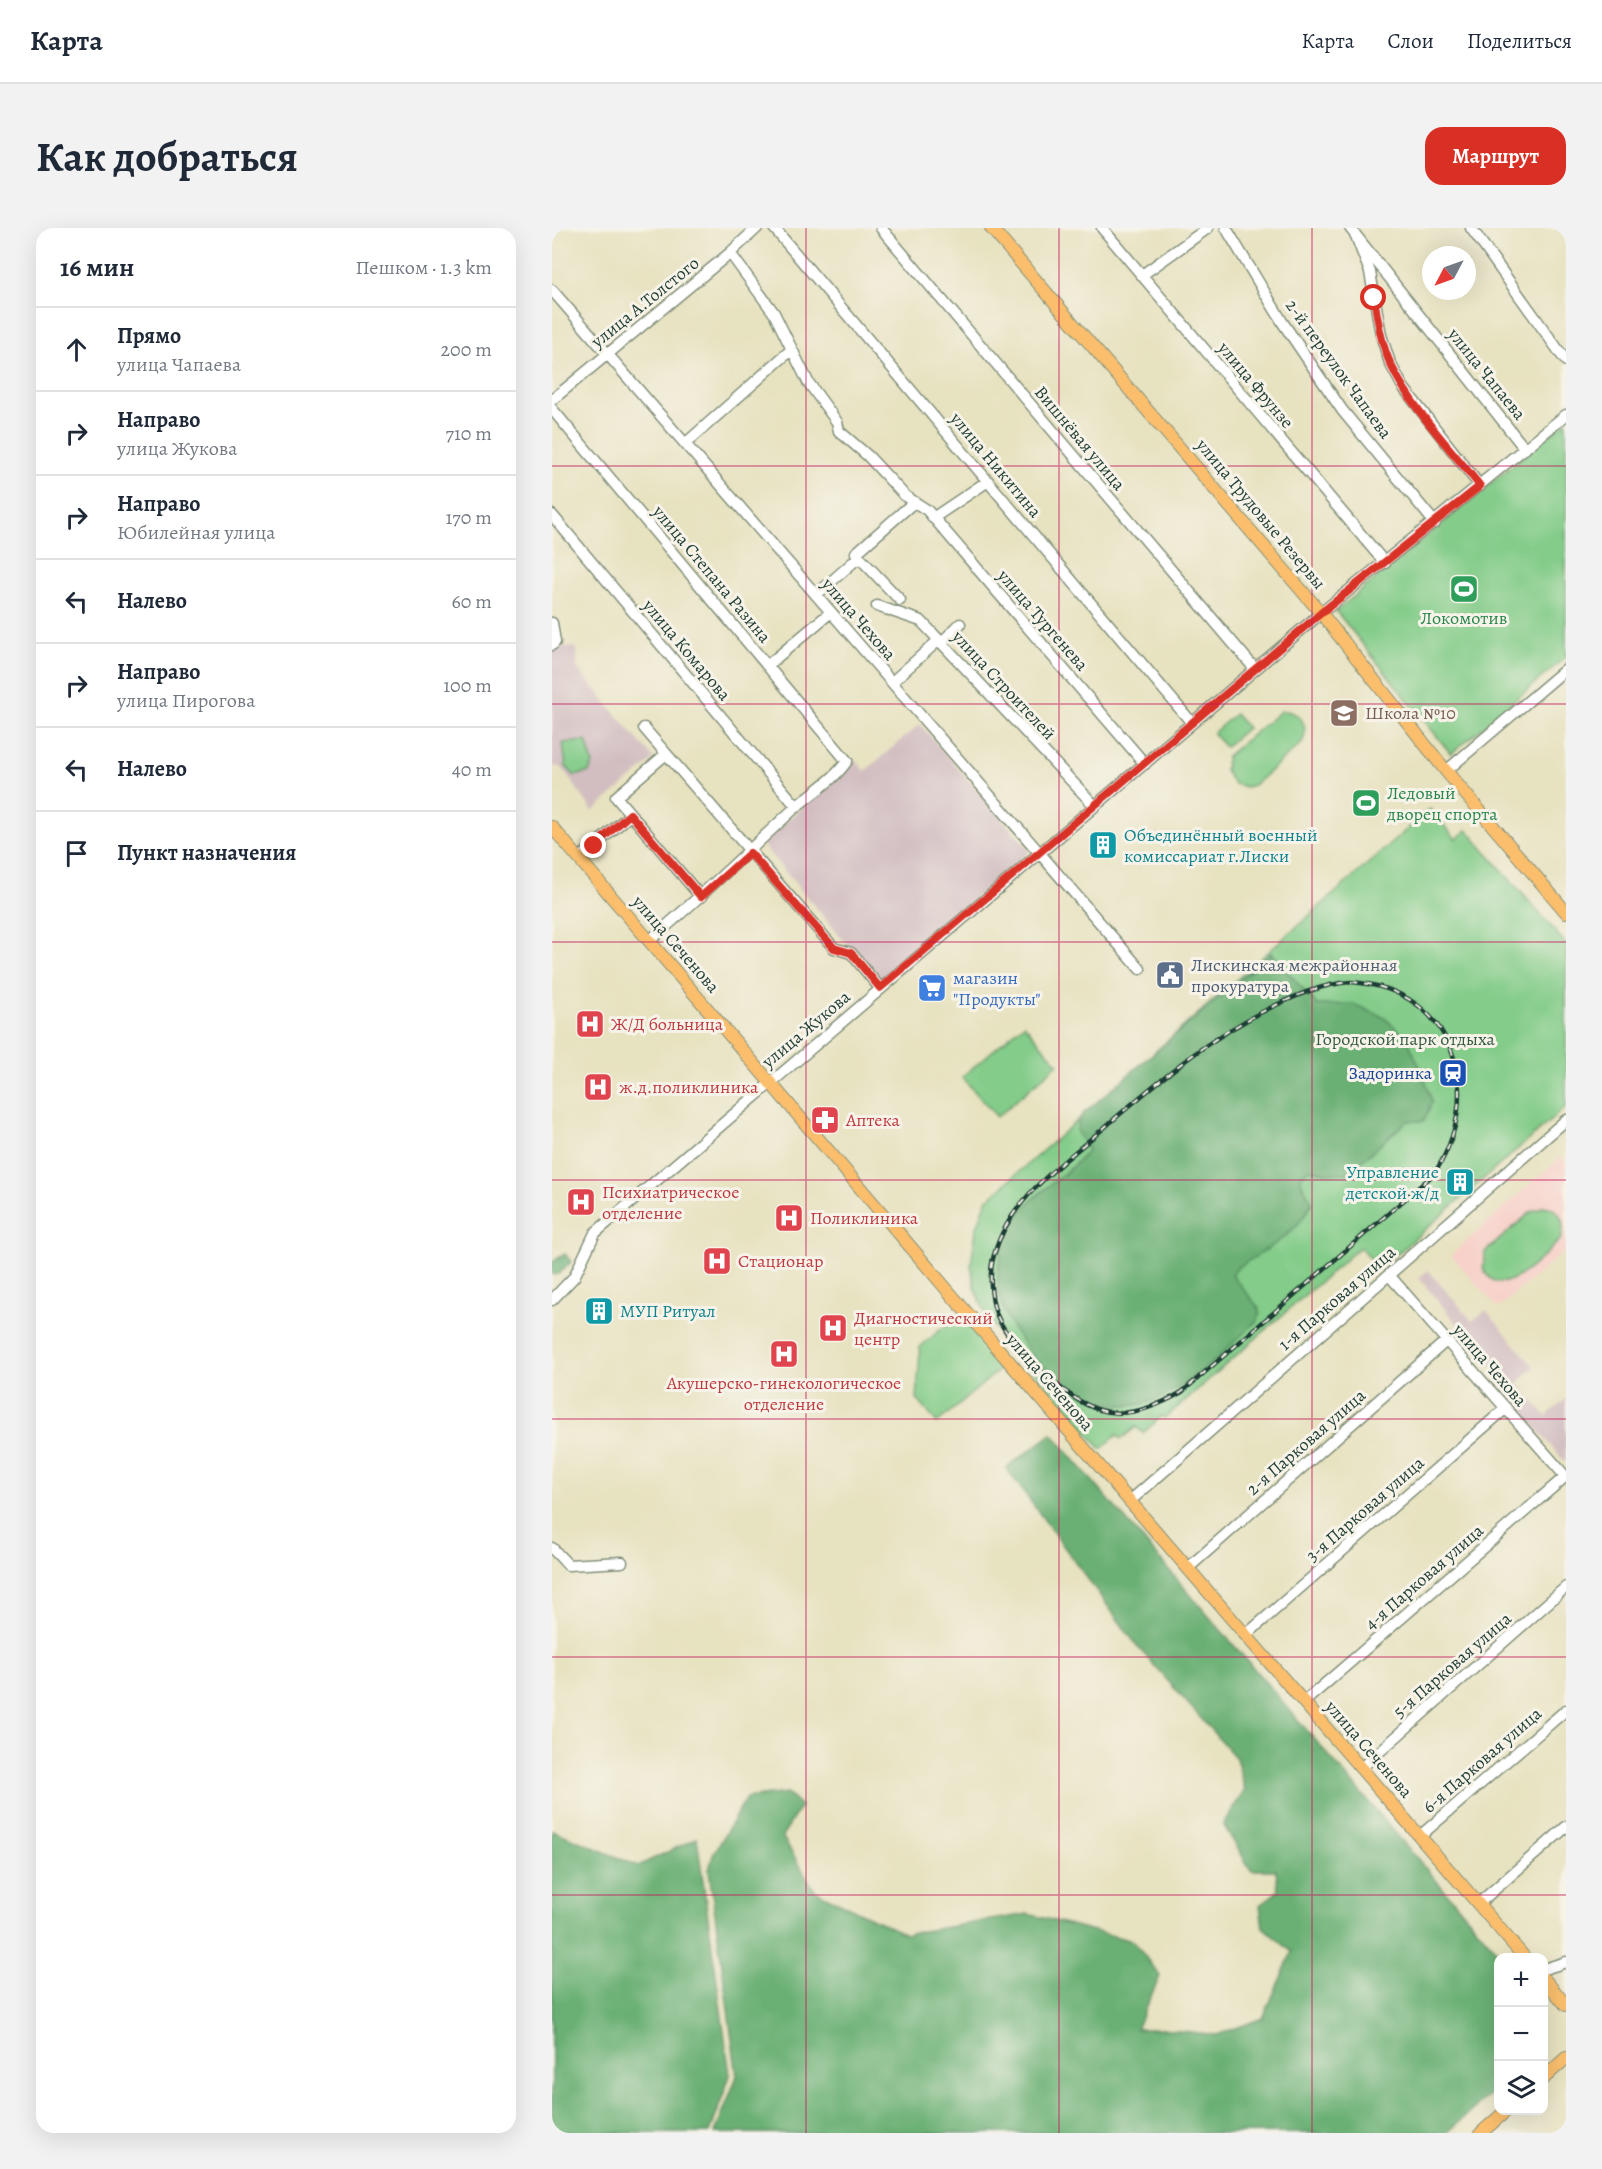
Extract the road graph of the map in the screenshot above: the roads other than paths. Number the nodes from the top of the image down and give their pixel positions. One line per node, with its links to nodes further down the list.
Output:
1 (757, 228): 10 (street, улица А.Толстого)
2 (774, 228): 21 (street, улица Никитина)
3 (881, 228): 39 (street, Вишнёвая улица)
4 (991, 228): 33 (main road, улица Трудовые Резервы)
5 (1102, 228): 11 (street, улица Фрунзе)
6 (1208, 228): 11 (street)
7 (1227, 228): 26 (street, 2-й переулок Чапаева)
8 (1471, 228): 15 (street)
9 (1353, 232): 20 (street, улица Чапаева); 22 (street, улица Чапаева)
10 (730, 254): 13 (street, улица Тургенева); 14 (street, улица А.Толстого)
11 (1142, 275): 28 (street, улица Фрунзе)
12 (552, 290): 14 (street, улица Чехова)
13 (791, 350): 19 (street); 23 (street, улица Тургенева)
14 (607, 354): 16 (street, улица А.Толстого); 19 (street, улица Чехова)
15 (1566, 361)
16 (552, 400)
17 (552, 409): 38 (street, улица Степана Разина)
18 (1566, 415): 20 (street, улица Жукова)
19 (685, 444): 29 (street, улица Чехова)
20 (1525, 448): 22 (street, улица Жукова)
21 (988, 481): 25 (street); 42 (street, улица Никитина)
22 (1480, 486): 26 (street, улица Жукова)
23 (913, 503): 25 (street, улица Тургенева); 27 (street)
24 (552, 515): 48 (street, улица Комарова)
25 (933, 518): 45 (street, улица Тургенева)
26 (1435, 523): 28 (street, улица Жукова)
27 (860, 557): 29 (street); 30 (street)
28 (1385, 563): 33 (street, улица Жукова)
29 (816, 595): 32 (street, улица Чехова)
30 (900, 600)
31 (877, 606): 36 (street, улица Строителей)
32 (831, 612): 38 (street); 41 (street, улица Чехова)
33 (1321, 613): 39 (street, улица Жукова); 46 (main road, улица Трудовые Резервы)
34 (552, 623): 37 (street)
35 (960, 624): 36 (street)
36 (940, 642): 41 (street); 47 (street, улица Строителей)
37 (552, 645)
38 (768, 665): 48 (street, улица Степана Разина)
39 (1255, 669): 42 (street, улица Жукова)
40 (1566, 669): 46 (street)
41 (892, 682): 52 (street, улица Чехова)
42 (1192, 723): 45 (street, улица Жукова)
43 (644, 729): 44 (street)
44 (666, 754): 49 (street); 51 (street)
45 (1145, 764): 47 (street, улица Жукова)
46 (1446, 771): 55 (main road, улица Трудовые Резервы)
47 (1095, 806): 52 (street, улица Жукова)
48 (797, 807): 51 (street)
49 (630, 814): 53 (street); 54 (street)
50 (552, 827): 53 (main road, улица Сеченова)
51 (750, 853): 54 (street); 58 (street)
52 (1040, 853): 57 (street, улица Чехова); 58 (street, улица Жукова)
53 (579, 859): 56 (main road, улица Сеченова)
54 (701, 897): 56 (street)
55 (1566, 912)
56 (649, 941): 59 (main road, улица Сеченова)
57 (1140, 969)
58 (880, 988): 59 (street, улица Жукова)
59 (769, 1081): 62 (street, улица Жукова); 66 (main road, улица Сеченова)
60 (1566, 1120): 61 (street, 1-я Парковая улица)
61 (1389, 1275): 63 (street, улица Чехова); 66 (street, 1-я Парковая улица)
62 (552, 1300)
63 (1446, 1341): 64 (street, улица Чехова); 69 (street, 2-я Парковая улица)
64 (1506, 1408): 65 (street, улица Чехова); 71 (street, 3-я Парковая улица)
65 (1566, 1476): 72 (street, 4-я Парковая улица)
66 (1130, 1501): 69 (main road, улица Сеченова)
67 (552, 1548): 68 (street)
68 (622, 1562)
69 (1188, 1568): 71 (main road, улица Сеченова)
70 (1566, 1587): 74 (street, 5-я Парковая улица)
71 (1246, 1635): 72 (main road, улица Сеченова)
72 (1304, 1702): 74 (main road, улица Сеченова)
73 (1566, 1710): 76 (street, 6-я Парковая улица)
74 (1361, 1768): 76 (main road, улица Сеченова)
75 (1566, 1827): 77 (street)
76 (1420, 1836): 77 (main road, улица Сеченова)
77 (1478, 1904): 78 (main road, улица Сеченова)
78 (1521, 1953)
79 (1566, 1962): 80 (street)
80 (1548, 1968)
81 (1548, 1984): 82 (main road)
82 (1566, 2005)
83 (1566, 2058): 84 (main road)
84 (1548, 2074)
85 (1501, 2115): 86 (main road)
86 (1481, 2133)

